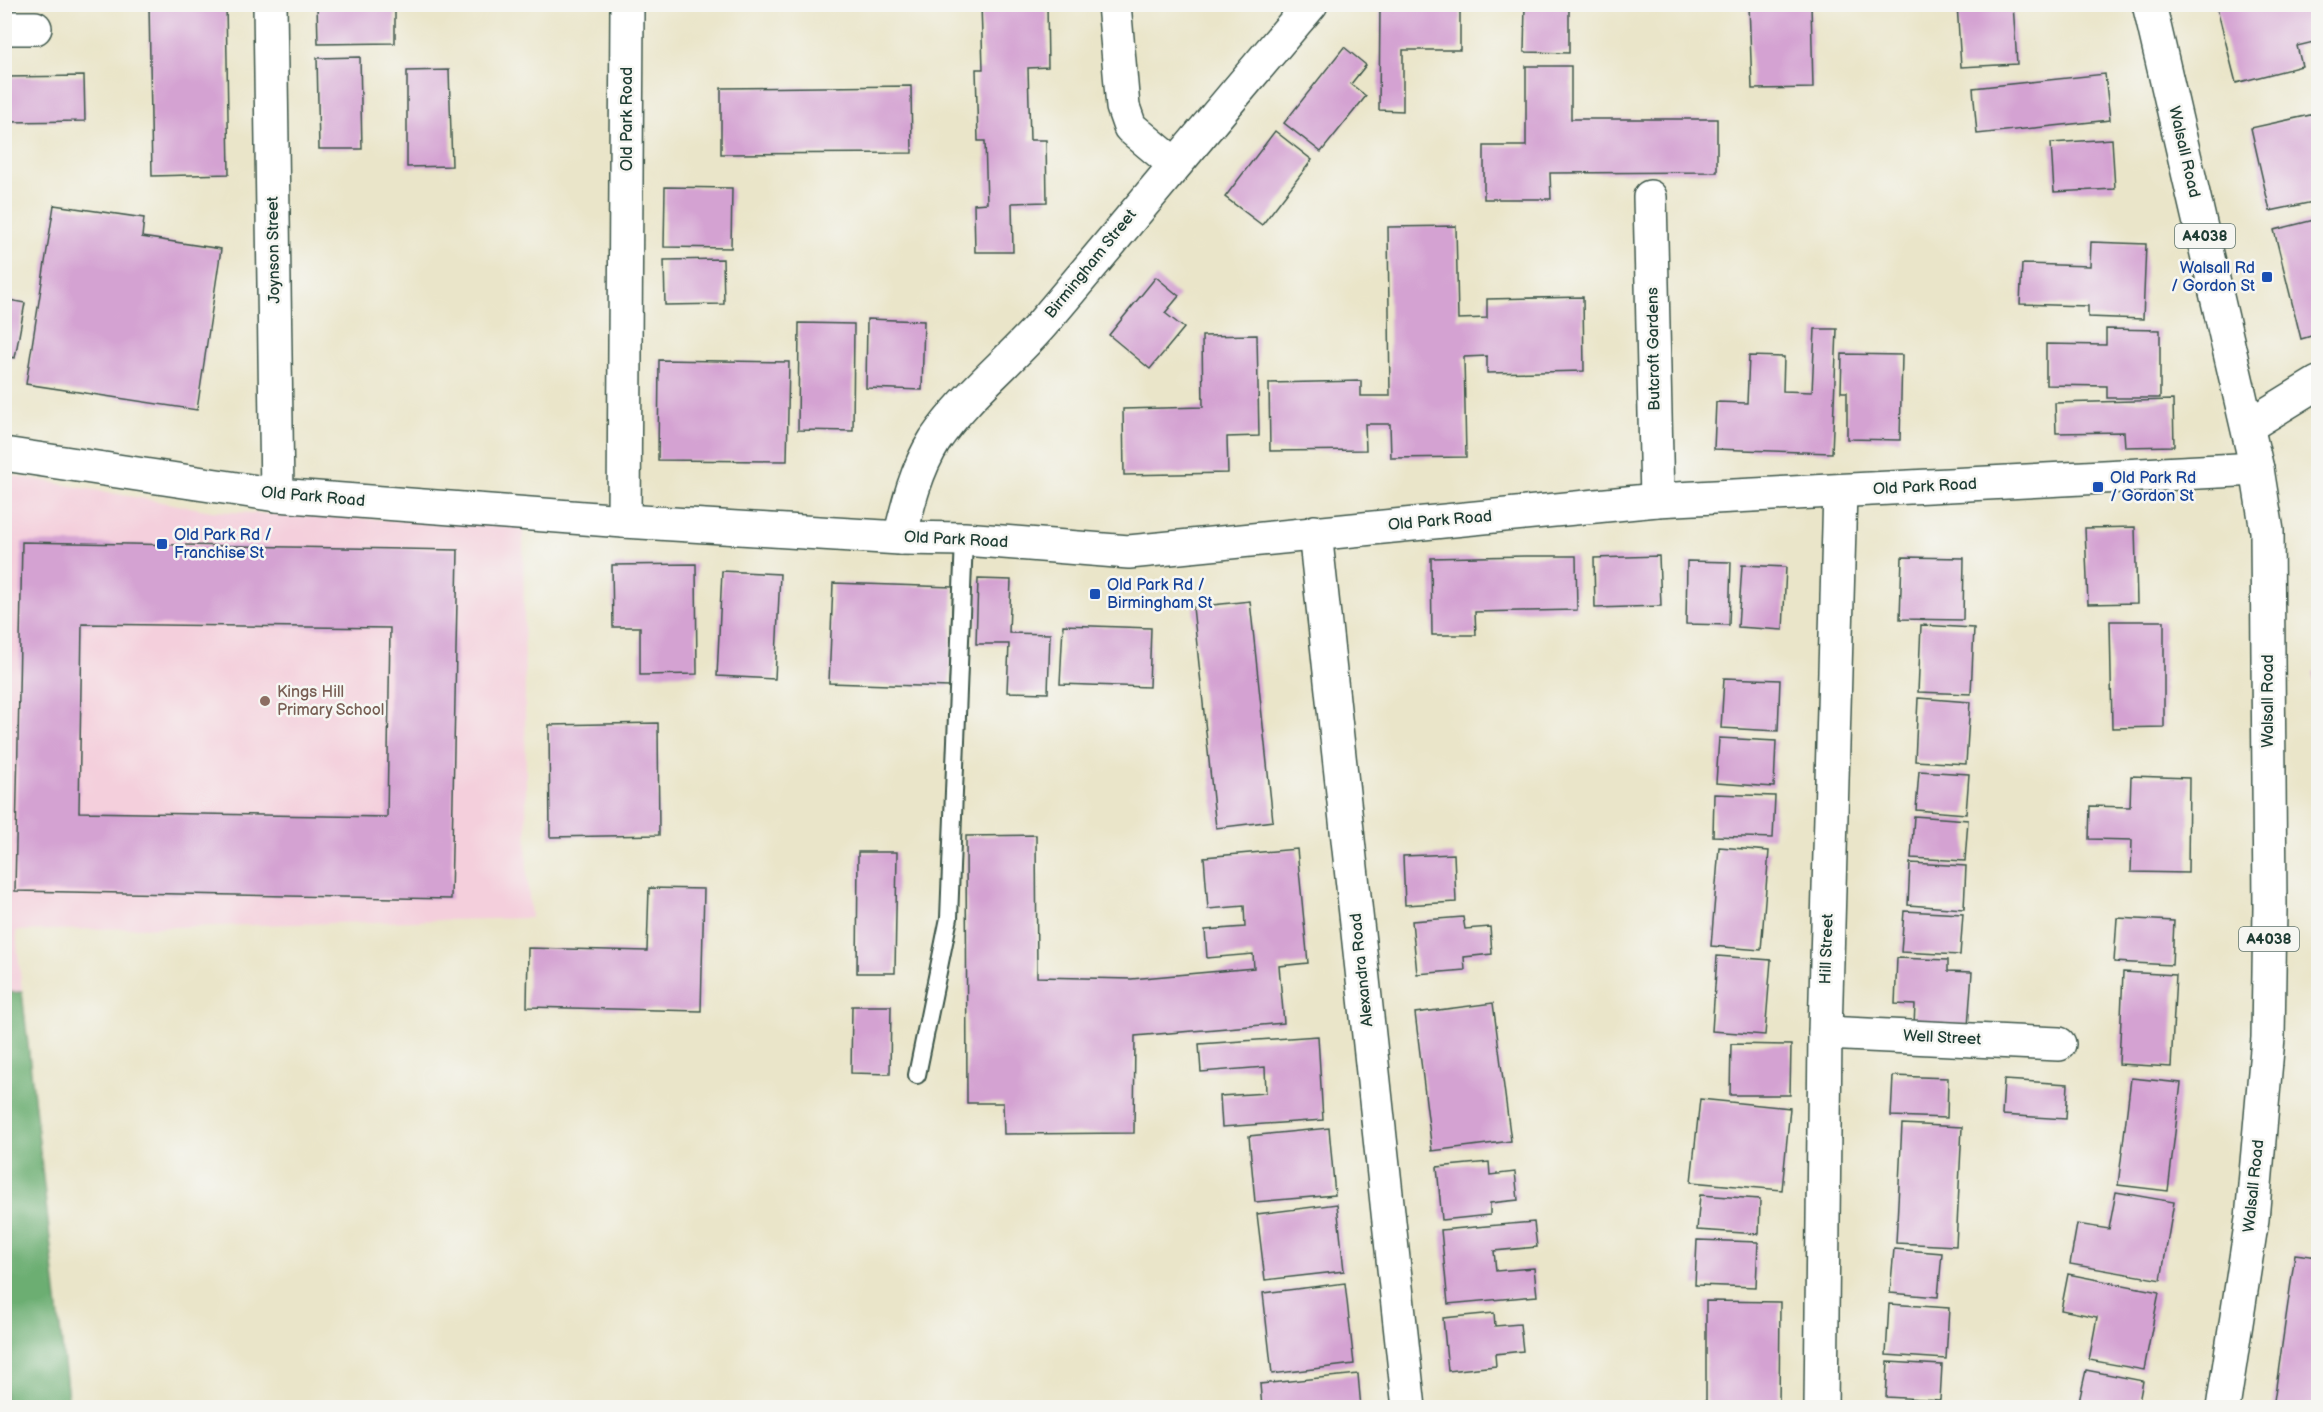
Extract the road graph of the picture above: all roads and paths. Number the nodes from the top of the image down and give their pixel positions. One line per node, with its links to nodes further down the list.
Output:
1 (270, 4): 13 (street, Joynson Street)
2 (1114, 4): 6 (street)
3 (1311, 4): 6 (street, Birmingham Street)
4 (2149, 4): 9 (street, Walsall Road / A4038)
5 (627, 5): 15 (street, Old Park Road)
6 (1174, 164): 17 (street, Birmingham Street)
7 (1650, 197): 14 (street, Butcroft Gardens)
8 (2319, 383): 9 (street)
9 (2248, 426): 11 (street, Walsall Road / A4038)
10 (4, 453): 13 (street, Old Park Road)
11 (2257, 469): 12 (street, Old Park Road); 24 (street, Walsall Road / A4038)
12 (1840, 491): 14 (street, Old Park Road); 19 (street, Hill Street)
13 (278, 495): 15 (street, Old Park Road)
14 (1657, 500): 16 (street, Old Park Road)
15 (624, 521): 17 (street, Old Park Road)
16 (1315, 532): 18 (street, Old Park Road); 22 (street, Alexandra Road)
17 (900, 538): 18 (street, Old Park Road)
18 (964, 539): 21 (lane)
19 (1825, 1033): 20 (street, Well Street); 23 (street, Hill Street)
20 (2059, 1044)
21 (916, 1076)
22 (1409, 1407)
23 (1821, 1407)
24 (2223, 1407)

